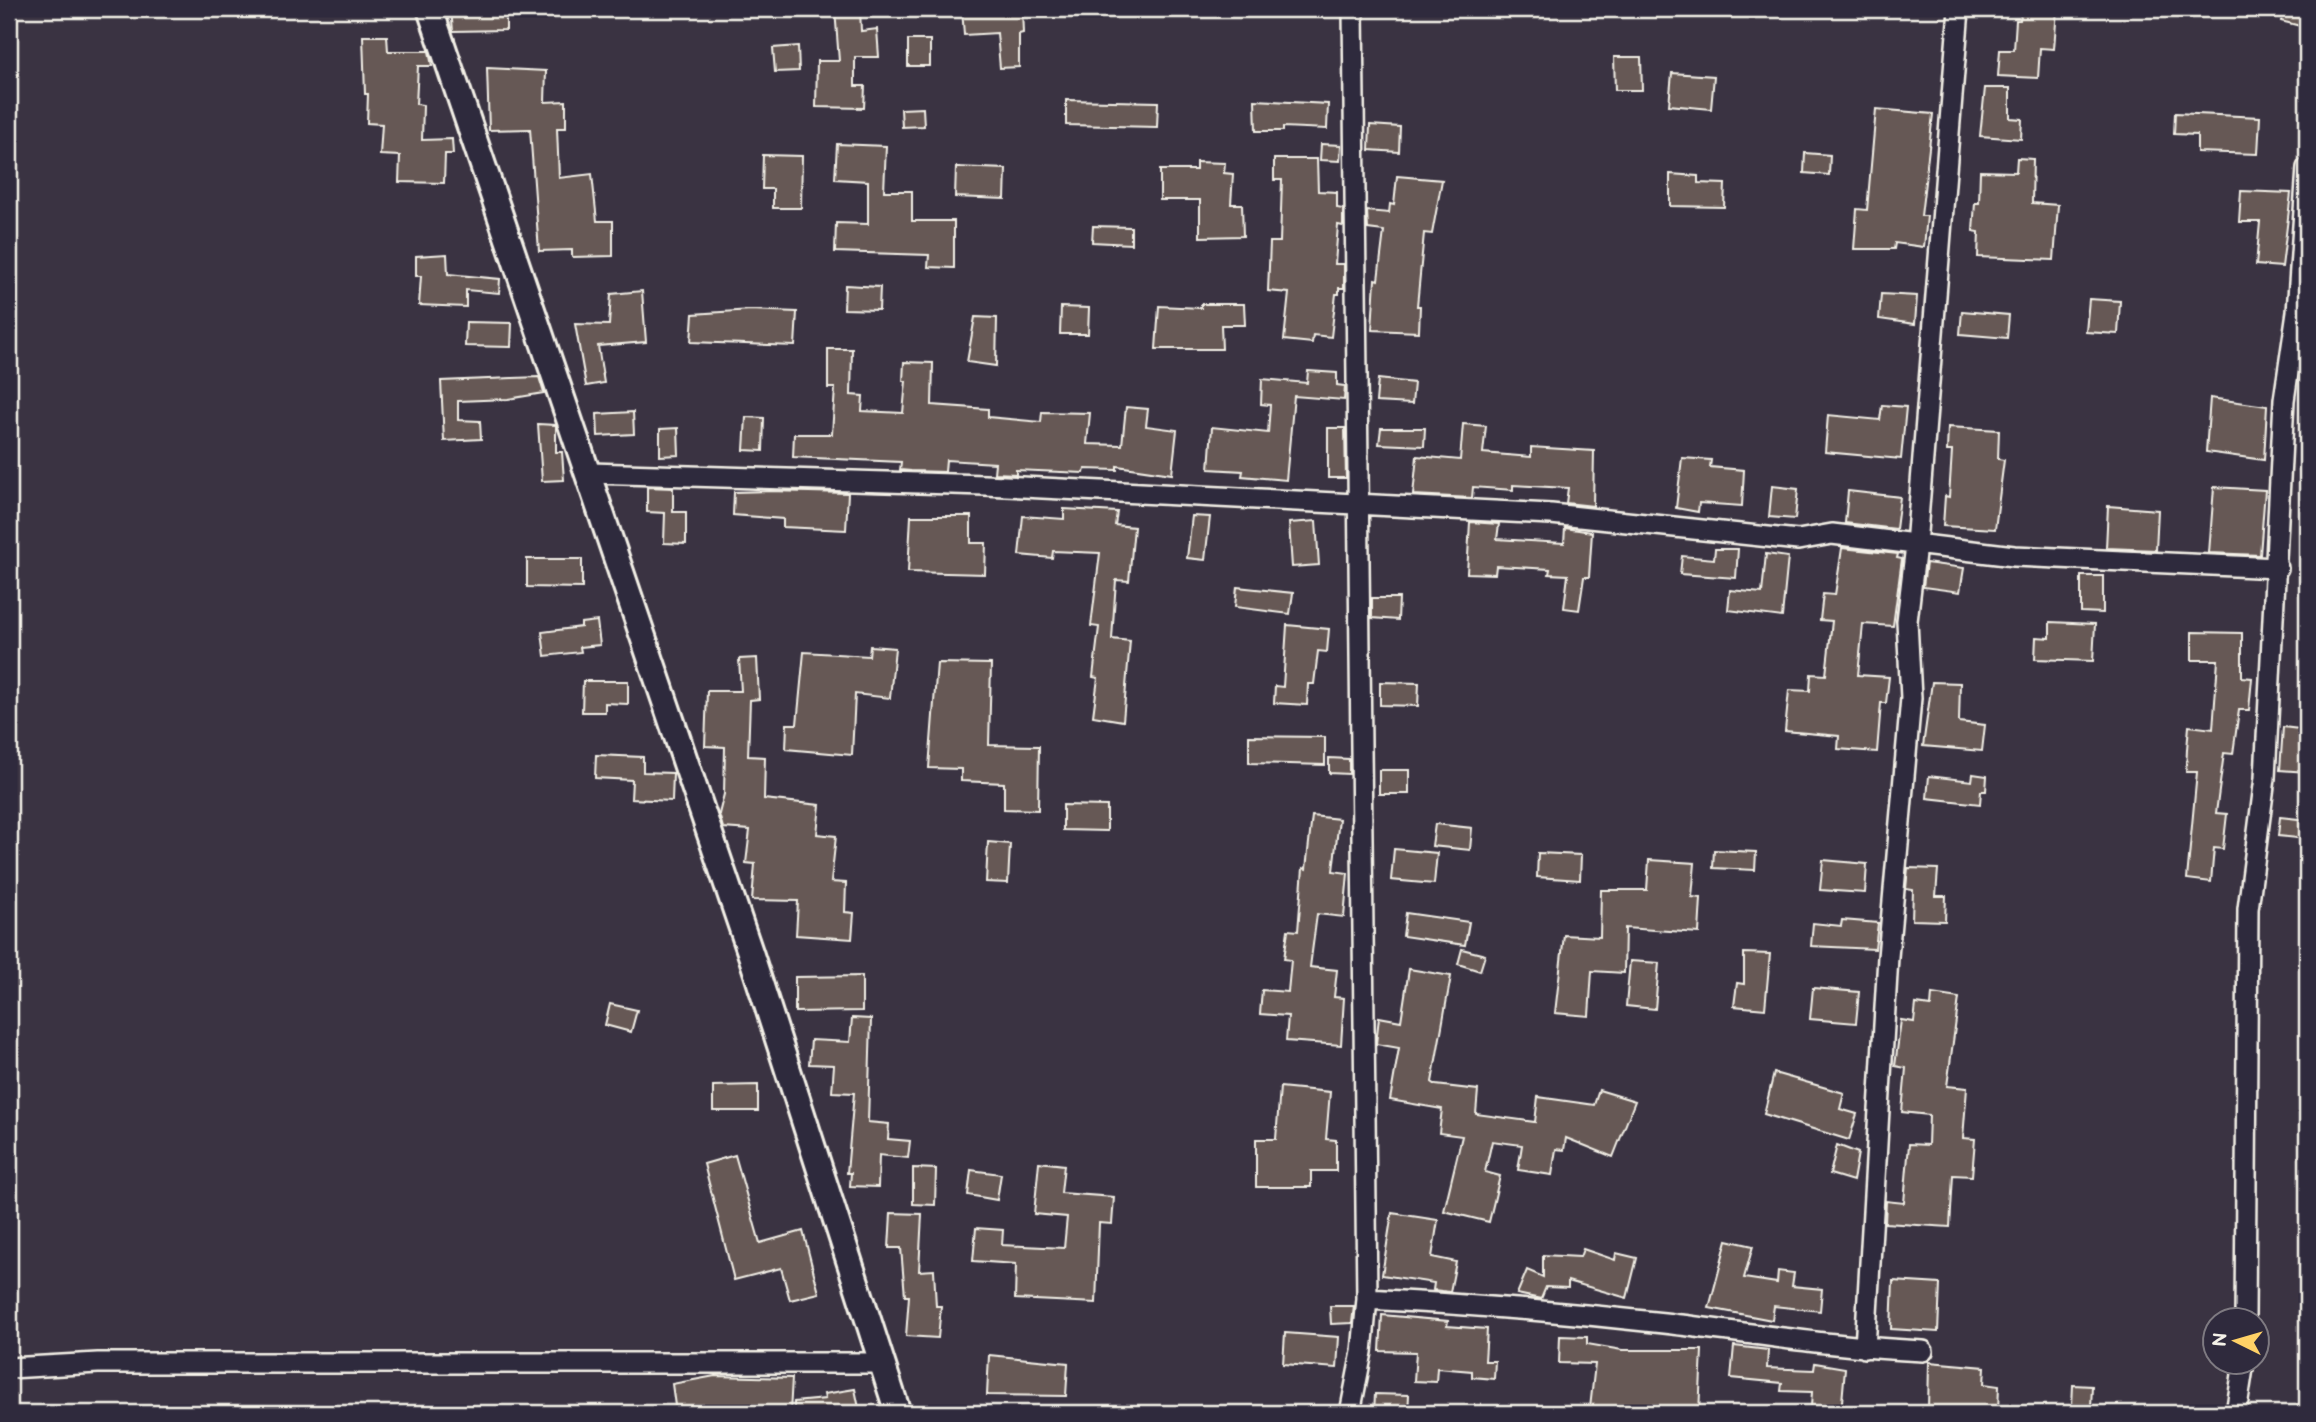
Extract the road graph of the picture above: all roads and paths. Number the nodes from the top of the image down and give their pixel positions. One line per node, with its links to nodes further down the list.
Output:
1 (430, 9): 5 (street)
2 (1353, 9): 6 (street)
3 (1959, 9): 7 (street)
4 (2307, 168): 8 (street)
5 (590, 473): 6 (street); 13 (street)
6 (1357, 506): 7 (street); 9 (street)
7 (1916, 545): 8 (street); 11 (street)
8 (2278, 568): 10 (street)
9 (1367, 1299): 11 (street); 17 (street)
10 (2245, 1306)
11 (1865, 1348): 12 (street)
12 (1923, 1351)
13 (884, 1363): 14 (street); 16 (street)
14 (9, 1368)
15 (2242, 1376): 18 (street)
16 (898, 1413)
17 (1350, 1413)
18 (2236, 1413)

